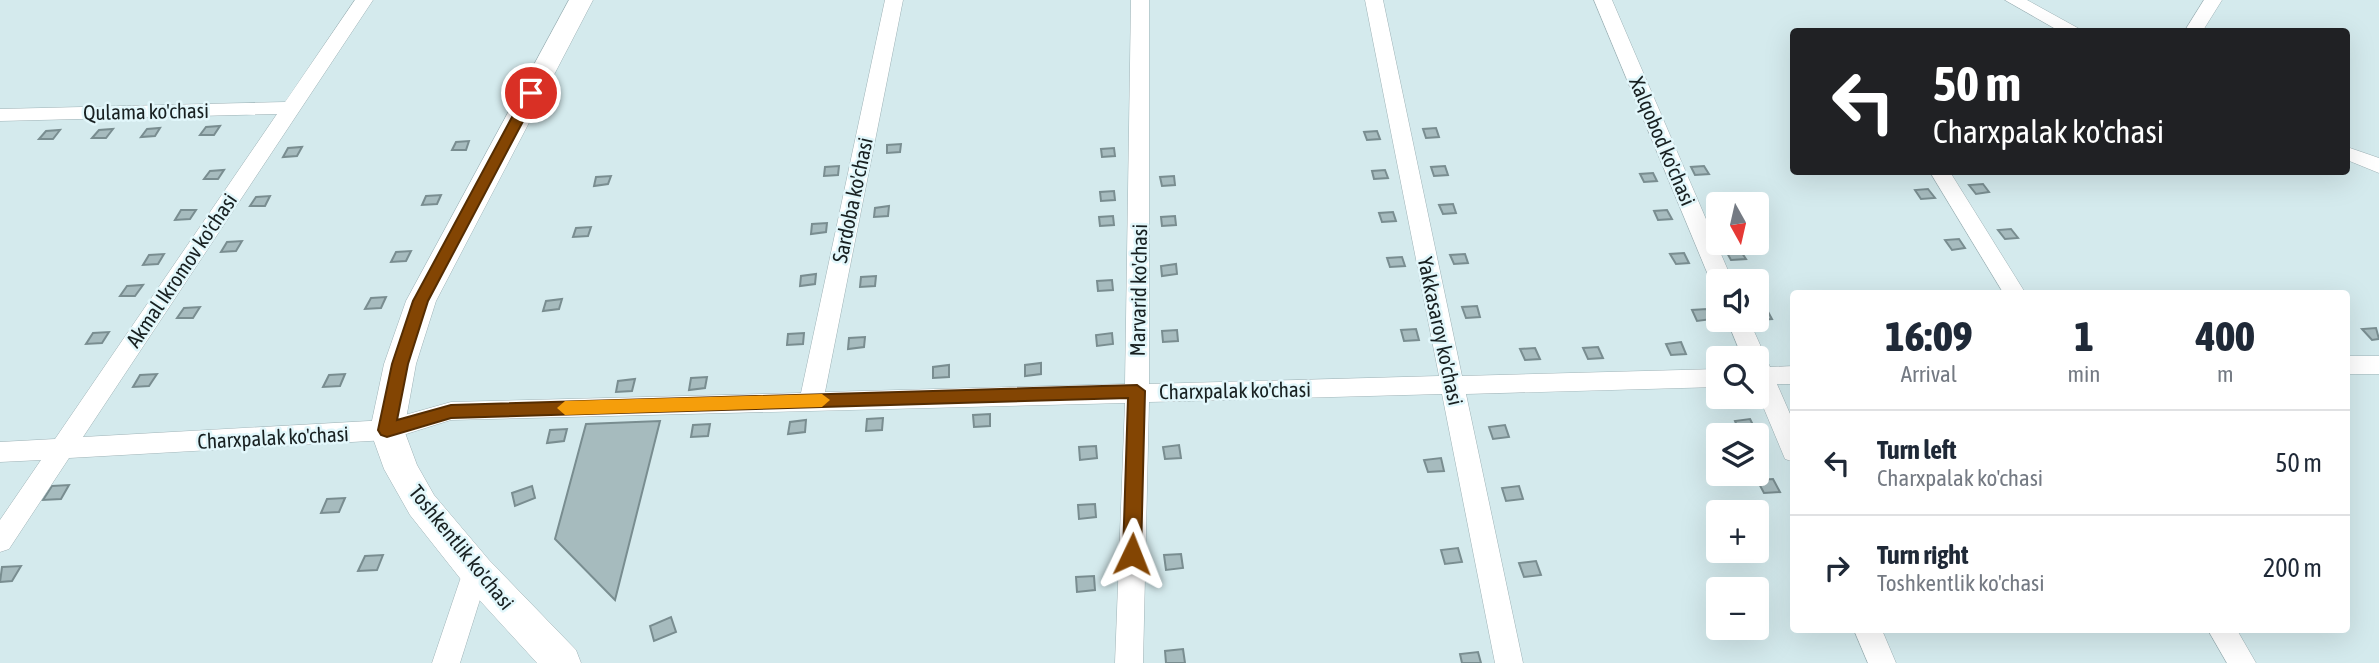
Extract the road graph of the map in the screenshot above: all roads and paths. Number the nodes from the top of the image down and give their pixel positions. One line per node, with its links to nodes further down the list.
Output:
1 (364, 0): 11 (street, Akmal Ikromov ko'chasi)
2 (580, 0): 27 (main road)
3 (894, 0): 26 (street, Sardoba ko'chasi)
4 (1140, 0): 24 (street, Marvarid ko'chasi)
5 (1374, 0): 23 (street, Yakkasaroy ko'chasi)
6 (1604, 0): 16 (street, Xalqobod ko'chasi)
7 (2014, 0): 9 (street)
8 (2213, 0): 10 (street)
9 (2068, 28)
10 (2196, 28)
11 (292, 108): 12 (street, Qulama ko'chasi); 29 (street, Akmal Ikromov ko'chasi)
12 (0, 115)
13 (2350, 154): 14 (street)
14 (2379, 166)
15 (1942, 175): 17 (street)
16 (1717, 269)
17 (2013, 290)
18 (2350, 365): 19 (street)
19 (2379, 365)
20 (1769, 371): 21 (street)
21 (1790, 374)
22 (1706, 377): 23 (street, Charxpalak ko'chasi)
23 (1452, 386): 24 (street, Charxpalak ko'chasi); 38 (street, Yakkasaroy ko'chasi)
24 (1137, 391): 26 (street, Charxpalak ko'chasi); 37 (street, Marvarid ko'chasi)
25 (1769, 394): 28 (street)
26 (811, 401): 27 (street, Charxpalak ko'chasi)
27 (387, 430): 29 (street, Charxpalak ko'chasi); 32 (main road, Toshkentlik ko'chasi)
28 (1790, 443)
29 (59, 450): 30 (street, Charxpalak ko'chasi); 31 (street, Akmal Ikromov ko'chasi)
30 (0, 452)
31 (0, 541)
32 (476, 571): 35 (street); 36 (main road, Toshkentlik ko'chasi)
33 (1869, 633): 39 (street)
34 (2224, 633): 40 (street)
35 (446, 663)
36 (562, 663)
37 (1129, 663)
38 (1509, 663)
39 (1882, 663)
40 (2242, 663)

